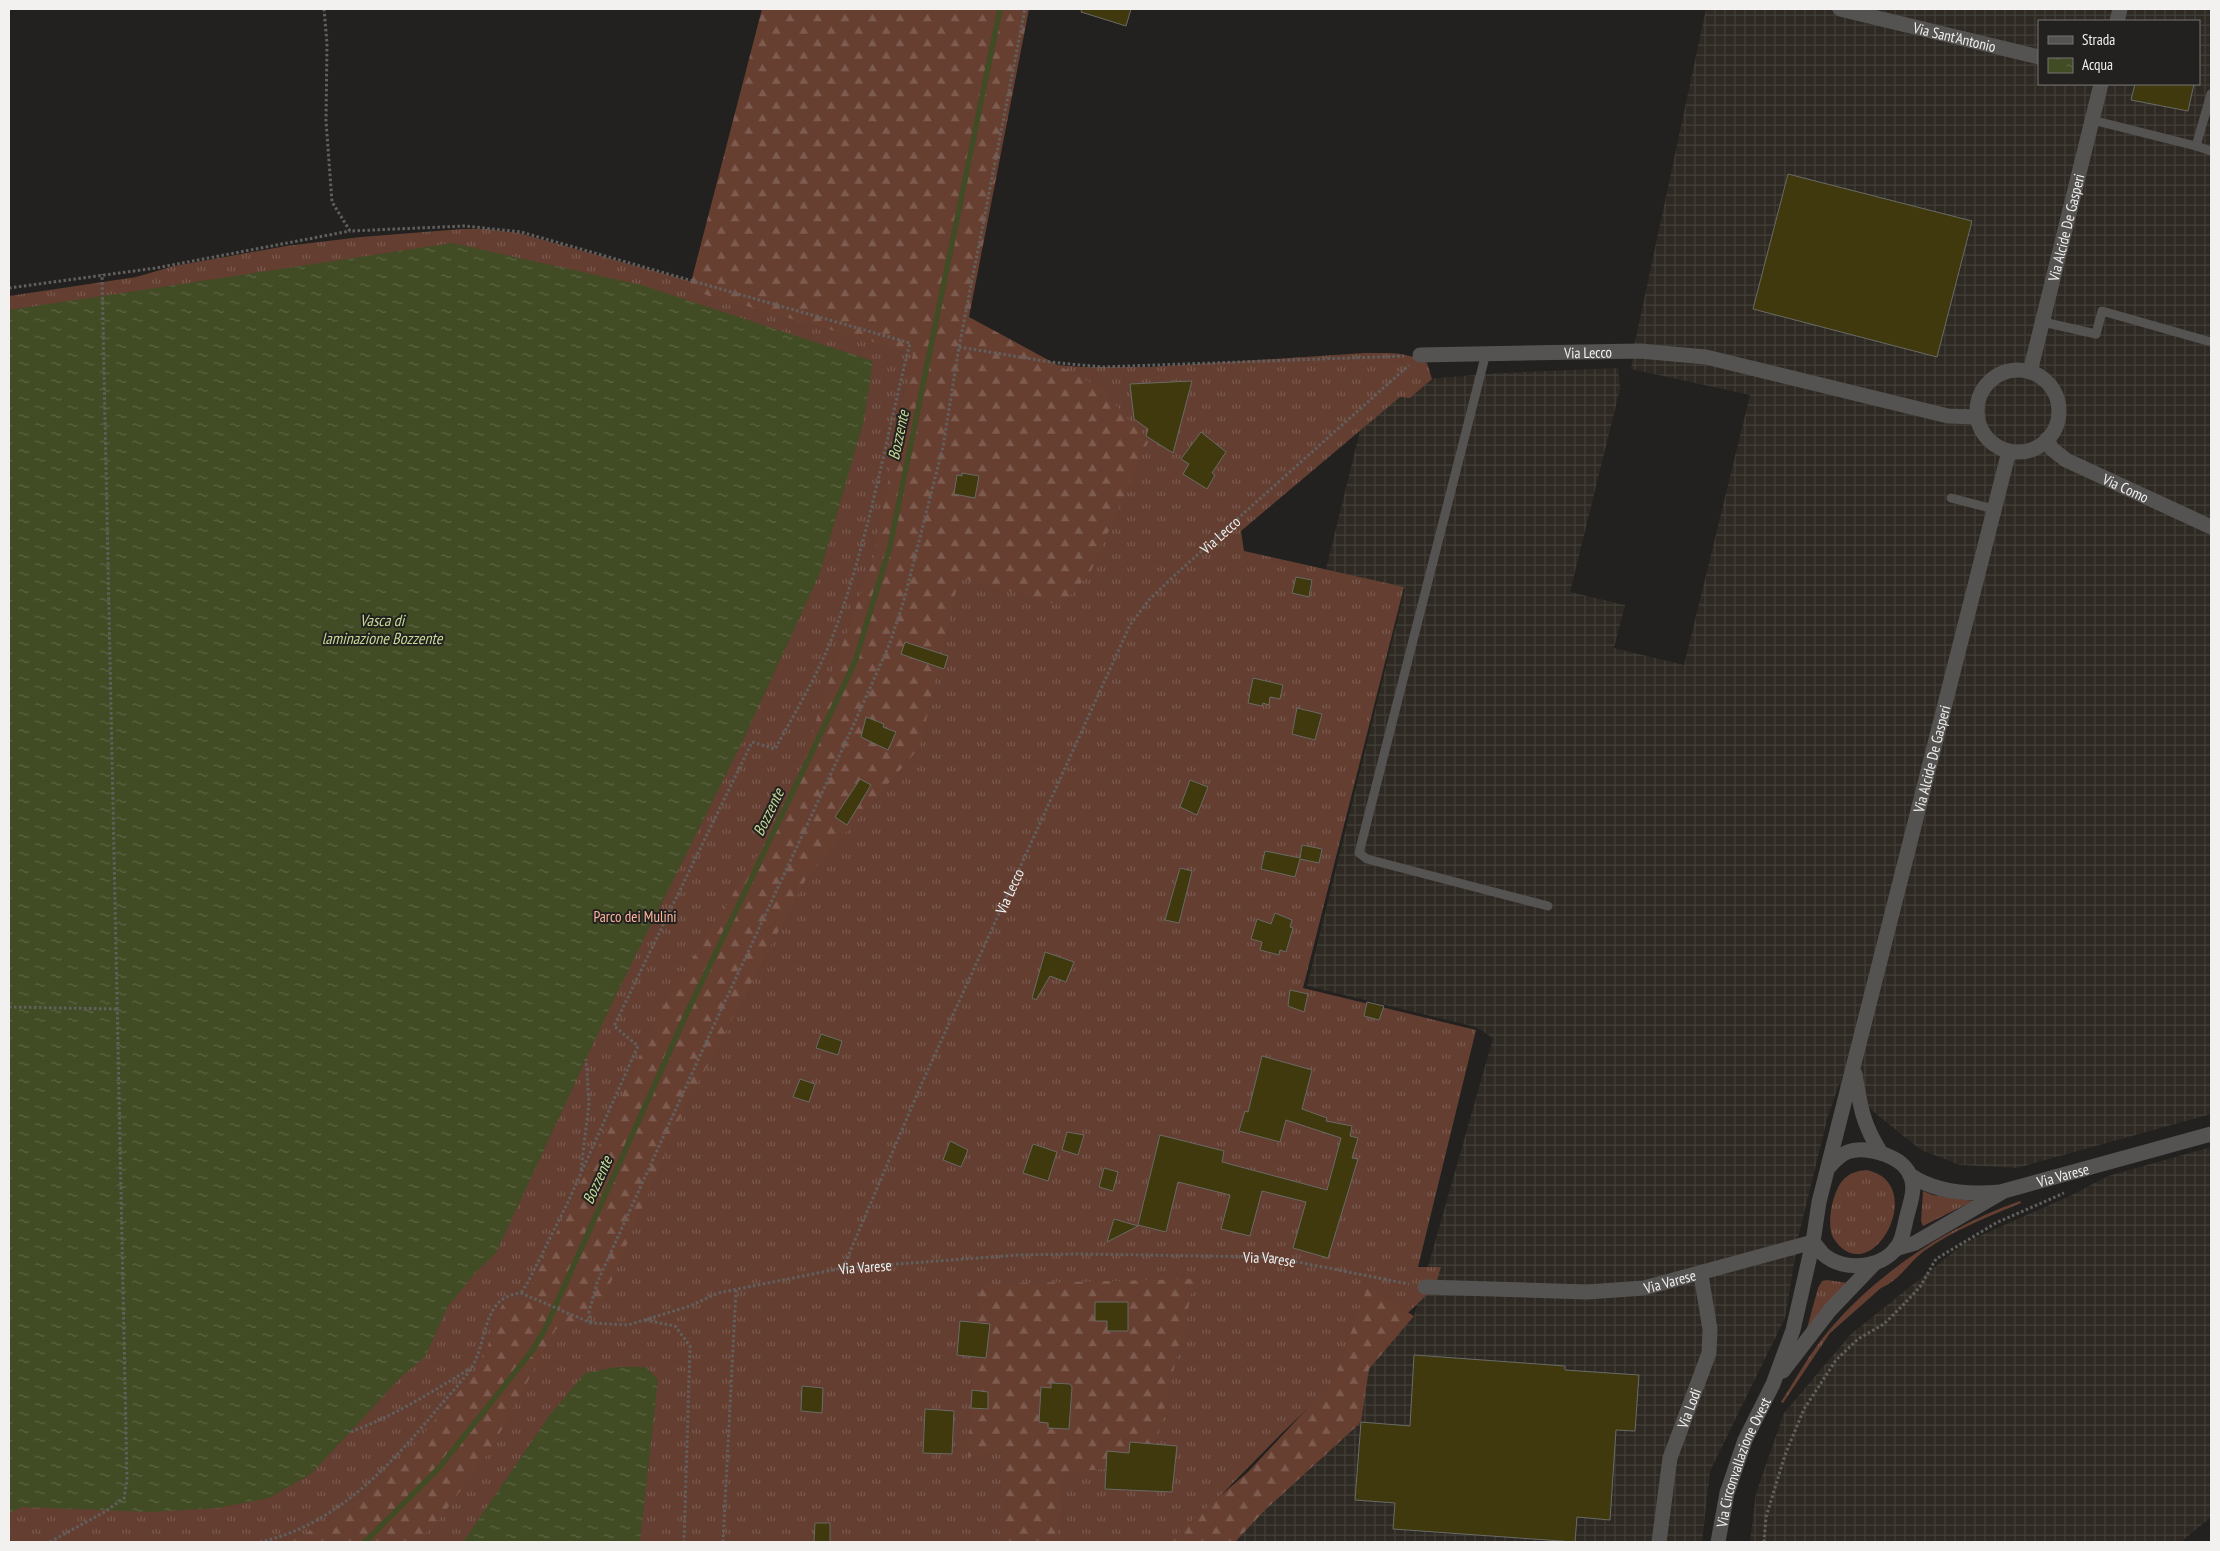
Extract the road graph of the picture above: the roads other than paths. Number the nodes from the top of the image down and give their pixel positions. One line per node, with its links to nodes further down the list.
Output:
1 (1840, 9): 2 (main road, Via Sant'Antonio)
2 (2038, 57)
3 (2101, 85): 5 (main road, Via Alcide De Gasperi)
4 (2211, 94): 6 (lane)
5 (2092, 120): 6 (lane); 8 (main road, Via Alcide De Gasperi)
6 (2196, 146): 7 (lane)
7 (2211, 151)
8 (2043, 322): 9 (lane); 12 (main road, Via Alcide De Gasperi)
9 (2211, 342)
10 (1486, 353): 11 (main road, Via Lecco); 13 (main road, Via Lecco); 19 (lane)
11 (1420, 355)
12 (2030, 372): 13 (main road); 14 (main road)
13 (1978, 417): 15 (main road)
14 (2047, 439): 15 (main road); 18 (main road, Via Como)
15 (2009, 451): 17 (main road, Via Alcide De Gasperi)
16 (1951, 498): 17 (lane)
17 (1994, 509): 20 (main road, Via Alcide De Gasperi)
18 (2211, 527)
19 (1548, 906)
20 (1854, 1068): 22 (main road, Via Alcide De Gasperi); 23 (main road, Via Alcide De Gasperi)
21 (2211, 1134): 25 (main road, Via Varese)
22 (1881, 1153): 23 (main road); 24 (main road)
23 (1828, 1168): 26 (main road)
24 (1910, 1175): 25 (main road); 27 (main road)
25 (2004, 1191): 27 (main road, Via Varese)
26 (1813, 1242): 28 (main road); 29 (main road, Via Varese); 31 (main road)
27 (1895, 1249): 28 (main road)
28 (1874, 1264): 31 (main road)
29 (1701, 1275): 30 (main road, Via Varese); 32 (main road, Via Lodi)
30 (1425, 1287)
31 (1773, 1384): 33 (main road, Via Circonvallazione Ovest)
32 (1659, 1542)
33 (1718, 1542)

